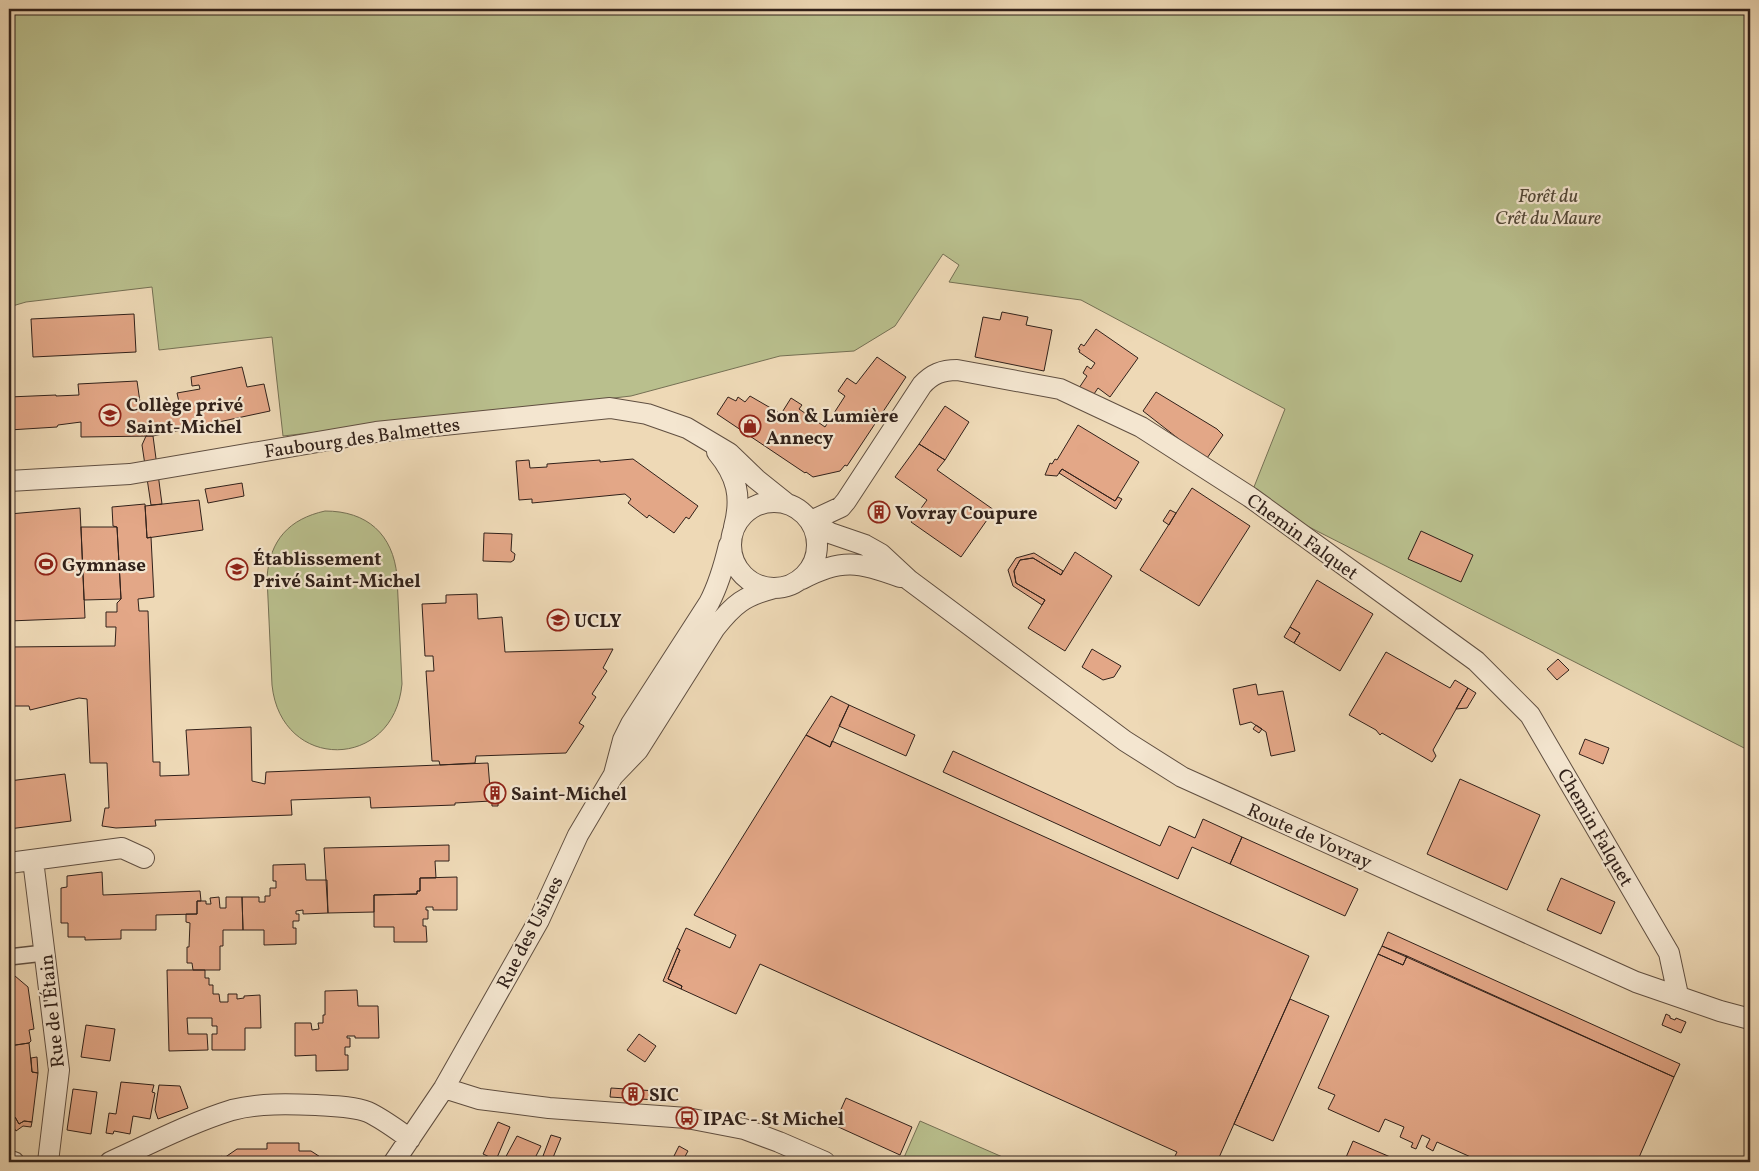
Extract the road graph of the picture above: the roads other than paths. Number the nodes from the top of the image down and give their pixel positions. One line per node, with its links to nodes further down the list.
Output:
1 (709, 443): 2 (street, Faubourg des Balmettes); 3 (street, Faubourg des Balmettes); 5 (street, Faubourg des Balmettes)
2 (9, 481)
3 (786, 503): 4 (street); 5 (street)
4 (811, 522): 6 (street); 7 (street, Route de Vovray); 15 (street, Chemin Falquet)
5 (732, 534): 8 (street); 9 (street, Rue des Usines)
6 (799, 580): 7 (street, Route de Vovray); 8 (street)
7 (909, 580): 15 (street, Route de Vovray)
8 (774, 588): 9 (street, Rue des Usines)
9 (613, 776): 17 (street, Rue des Usines)
10 (144, 858): 11 (street)
11 (33, 860): 12 (street); 13 (street, Rue de l'Étain)
12 (9, 863)
13 (44, 953): 14 (street); 21 (street, Rue de l'Étain)
14 (9, 957)
15 (1678, 995): 16 (street, Route de Vovray)
16 (1750, 1019)
17 (444, 1088): 18 (street, Rue des Usines); 24 (street)
18 (410, 1139): 22 (street); 23 (street, Rue des Usines)
19 (9, 1161): 20 (street)
20 (14, 1162)
21 (48, 1162)
22 (110, 1162)
23 (394, 1162)
24 (824, 1162)

